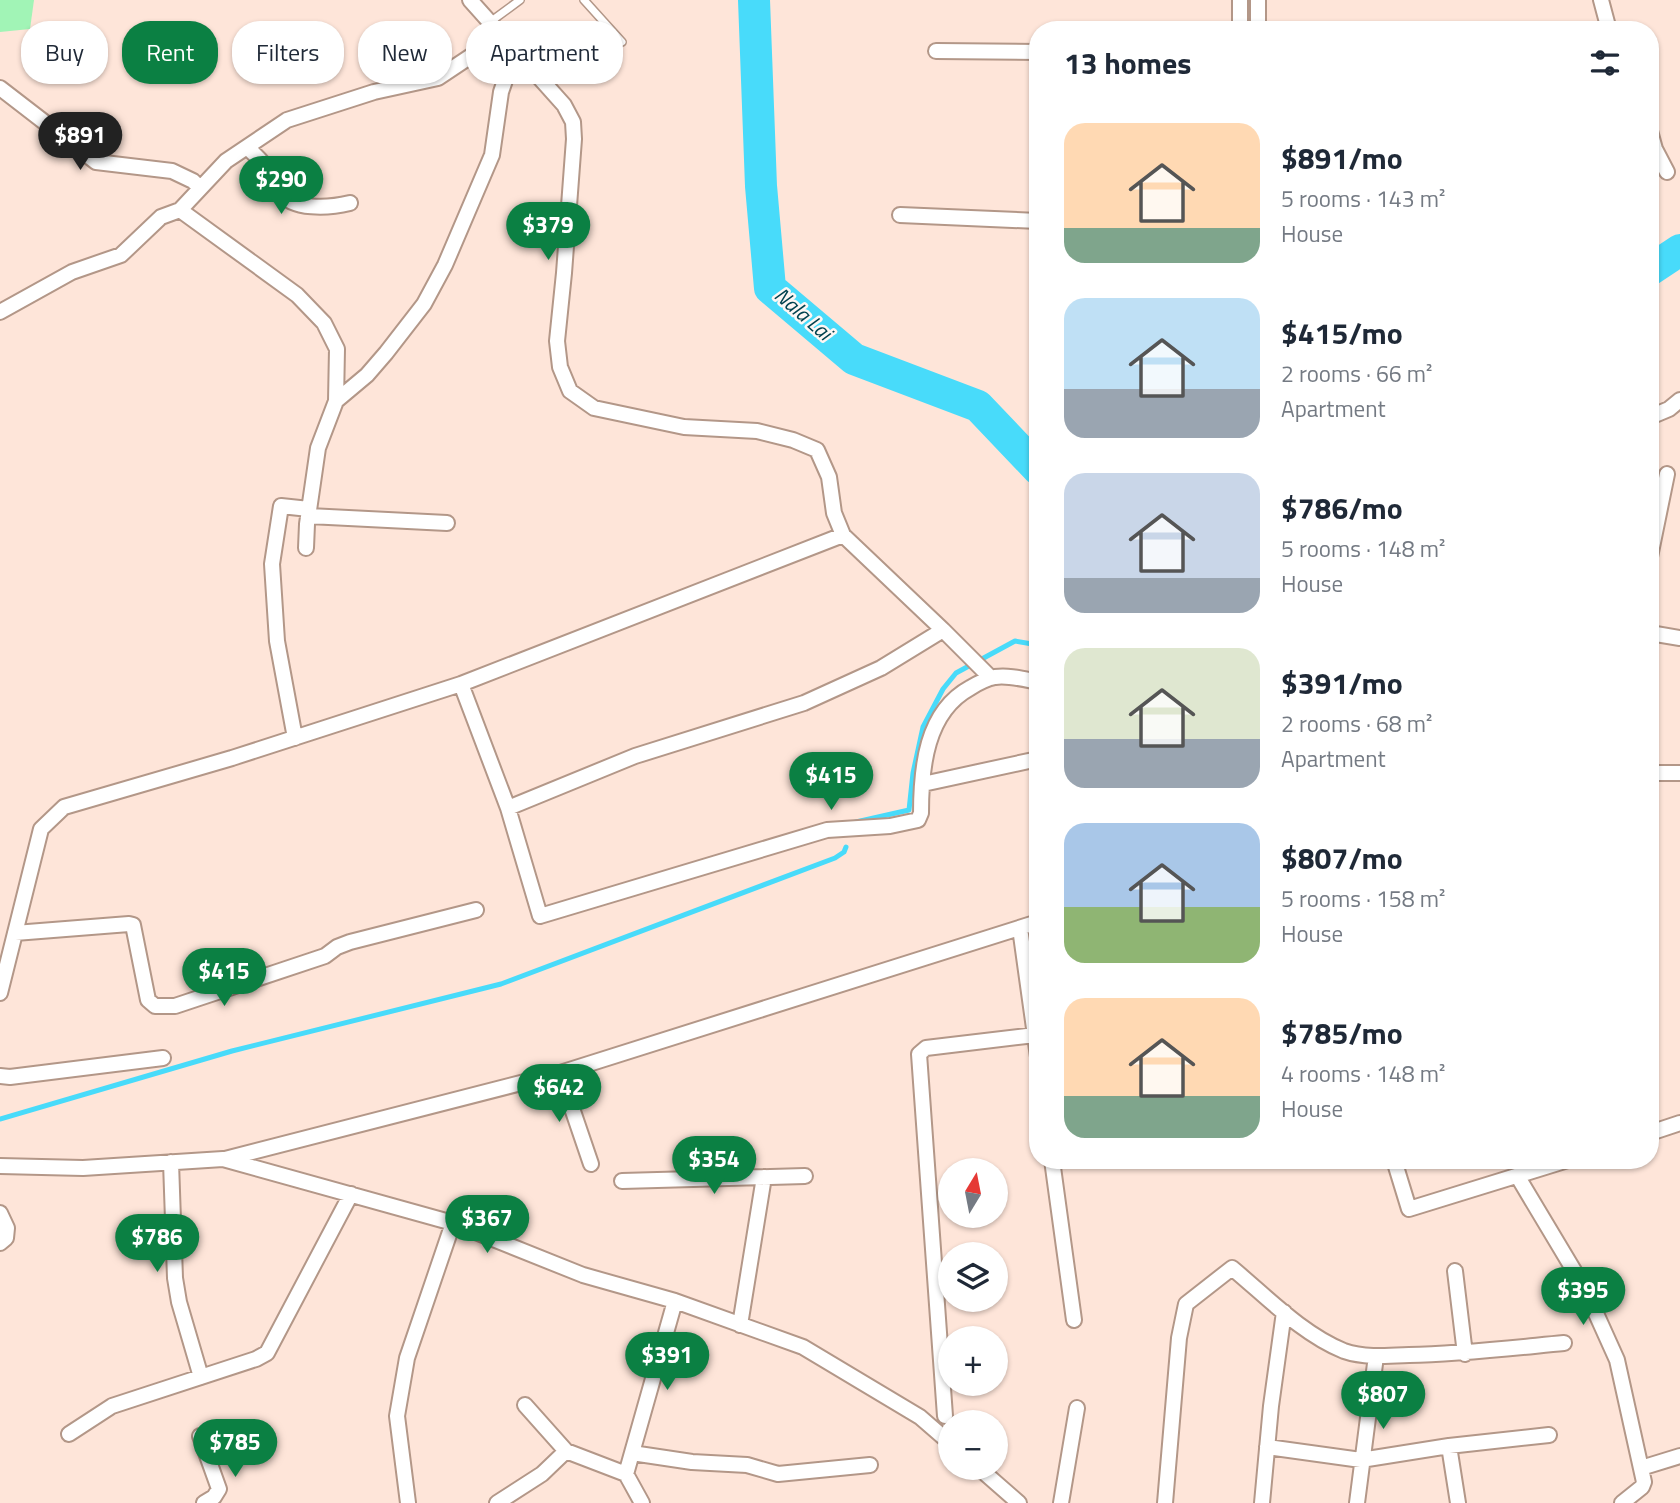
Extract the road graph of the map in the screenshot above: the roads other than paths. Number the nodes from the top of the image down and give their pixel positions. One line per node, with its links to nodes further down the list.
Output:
1 (470, 0): 7 (street)
2 (520, 0): 8 (lane)
3 (584, 0): 9 (lane)
4 (1240, 0): 10 (street)
5 (1258, 0): 11 (street)
6 (1604, 2): 12 (street)
7 (489, 21)
8 (491, 21)
9 (603, 21)
10 (1240, 21)
11 (1258, 21)
12 (1607, 21)
13 (936, 51): 14 (street)
14 (1029, 52)
15 (466, 59): 19 (street)
16 (504, 84): 29 (street)
17 (545, 84): 35 (street)
18 (0, 88): 22 (street)
19 (247, 147): 22 (street); 23 (street)
20 (1659, 157): 21 (street)
21 (1667, 172)
22 (200, 188): 24 (street)
23 (350, 204)
24 (180, 210): 27 (street); 29 (street)
25 (900, 215): 26 (street)
26 (1029, 221)
27 (0, 312)
28 (1680, 400): 30 (street)
29 (336, 401): 32 (street)
30 (1659, 413)
31 (1667, 474): 33 (street)
32 (309, 512): 34 (street); 36 (street); 43 (street)
33 (1659, 513)
34 (447, 523)
35 (843, 535): 37 (street); 42 (street)
36 (306, 548)
37 (943, 629): 40 (street); 48 (street)
38 (1659, 634): 39 (street)
39 (1680, 638)
40 (991, 678): 41 (street); 47 (street)
41 (1029, 680)
42 (461, 684): 43 (street); 48 (street)
43 (295, 738): 52 (street)
44 (1029, 761): 47 (street)
45 (1659, 773): 46 (street)
46 (1680, 773)
47 (923, 784): 48 (street)
48 (508, 808)
49 (476, 910): 52 (street)
50 (1029, 925): 51 (street)
51 (1020, 928): 53 (street); 57 (street)
52 (15, 933): 54 (street)
53 (1029, 981)
54 (0, 993)
55 (1029, 1036): 87 (street)
56 (163, 1058): 58 (street)
57 (561, 1073): 61 (street); 63 (street)
58 (0, 1076)
59 (1680, 1123): 60 (street)
60 (1659, 1130)
61 (223, 1159): 62 (street); 72 (street)
62 (171, 1162): 64 (street); 84 (street)
63 (591, 1164)
64 (0, 1166)
65 (1053, 1169): 79 (street)
66 (1397, 1169): 70 (street)
67 (1542, 1169): 70 (street)
68 (764, 1177): 69 (street); 71 (street); 80 (street)
69 (805, 1177)
70 (1518, 1177): 99 (street)
71 (622, 1181)
72 (351, 1194): 74 (street); 84 (street)
73 (0, 1213): 75 (street)
74 (453, 1223): 77 (street); 103 (street)
75 (0, 1242)
76 (1455, 1271): 82 (street)
77 (675, 1301): 80 (street); 95 (street)
78 (1284, 1312): 83 (street); 93 (street); 108 (street)
79 (1074, 1320)
80 (740, 1325): 88 (street)
81 (1564, 1343): 82 (street)
82 (1465, 1354): 83 (street)
83 (1376, 1356): 97 (street)
84 (201, 1377): 89 (street)
85 (525, 1405): 94 (street)
86 (1077, 1408): 107 (street)
87 (945, 1410)
88 (938, 1433)
89 (69, 1434)
90 (1549, 1435): 92 (street)
91 (200, 1436): 102 (street)
92 (1449, 1446): 97 (street); 111 (street)
93 (1267, 1447): 97 (street); 109 (street)
94 (566, 1451): 100 (street); 104 (street)
95 (632, 1452): 98 (street); 100 (street)
96 (1680, 1456): 99 (street)
97 (1361, 1460): 110 (street)
98 (870, 1465)
99 (1641, 1468): 112 (street)
100 (626, 1474): 105 (street)
101 (992, 1480): 106 (street)
102 (204, 1503)
103 (408, 1503)
104 (497, 1503)
105 (642, 1503)
106 (1018, 1503)
107 (1061, 1503)
108 (1165, 1503)
109 (1262, 1503)
110 (1357, 1503)
111 (1458, 1503)
112 (1622, 1503)

